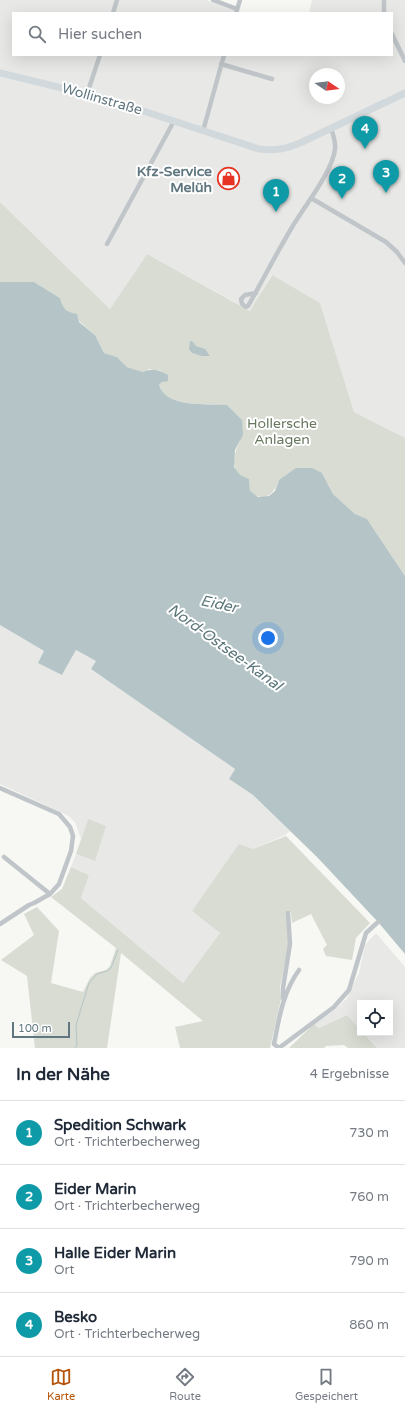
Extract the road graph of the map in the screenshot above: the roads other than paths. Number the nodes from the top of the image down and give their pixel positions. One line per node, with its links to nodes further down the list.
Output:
1 (117, 0): 6 (street)
2 (213, 0): 5 (street)
3 (240, 0): 5 (street)
4 (384, 0): 7 (street)
5 (237, 11)
6 (113, 12)
7 (384, 12)
8 (393, 36): 11 (street)
9 (100, 56): 16 (street)
10 (224, 56): 12 (street)
11 (405, 61)
12 (221, 64): 14 (street); 19 (street)
13 (0, 73): 16 (street, Wollinstraße)
14 (272, 79)
15 (405, 93): 18 (street, Wollinstraße)
16 (87, 94): 17 (street, Wollinstraße)
17 (174, 120): 19 (street, Wollinstraße); 21 (street)
18 (331, 128): 19 (street, Wollinstraße); 20 (street)
19 (203, 131)
20 (311, 198): 22 (street); 23 (street)
21 (107, 244)
22 (405, 263)
23 (256, 293)
24 (0, 788): 26 (street)
25 (4, 857): 26 (street)
26 (50, 894): 29 (street)
27 (288, 913): 31 (street)
28 (378, 922): 32 (street)
29 (0, 924)
30 (299, 970): 31 (street)
31 (284, 999): 32 (street)
32 (279, 1048)

